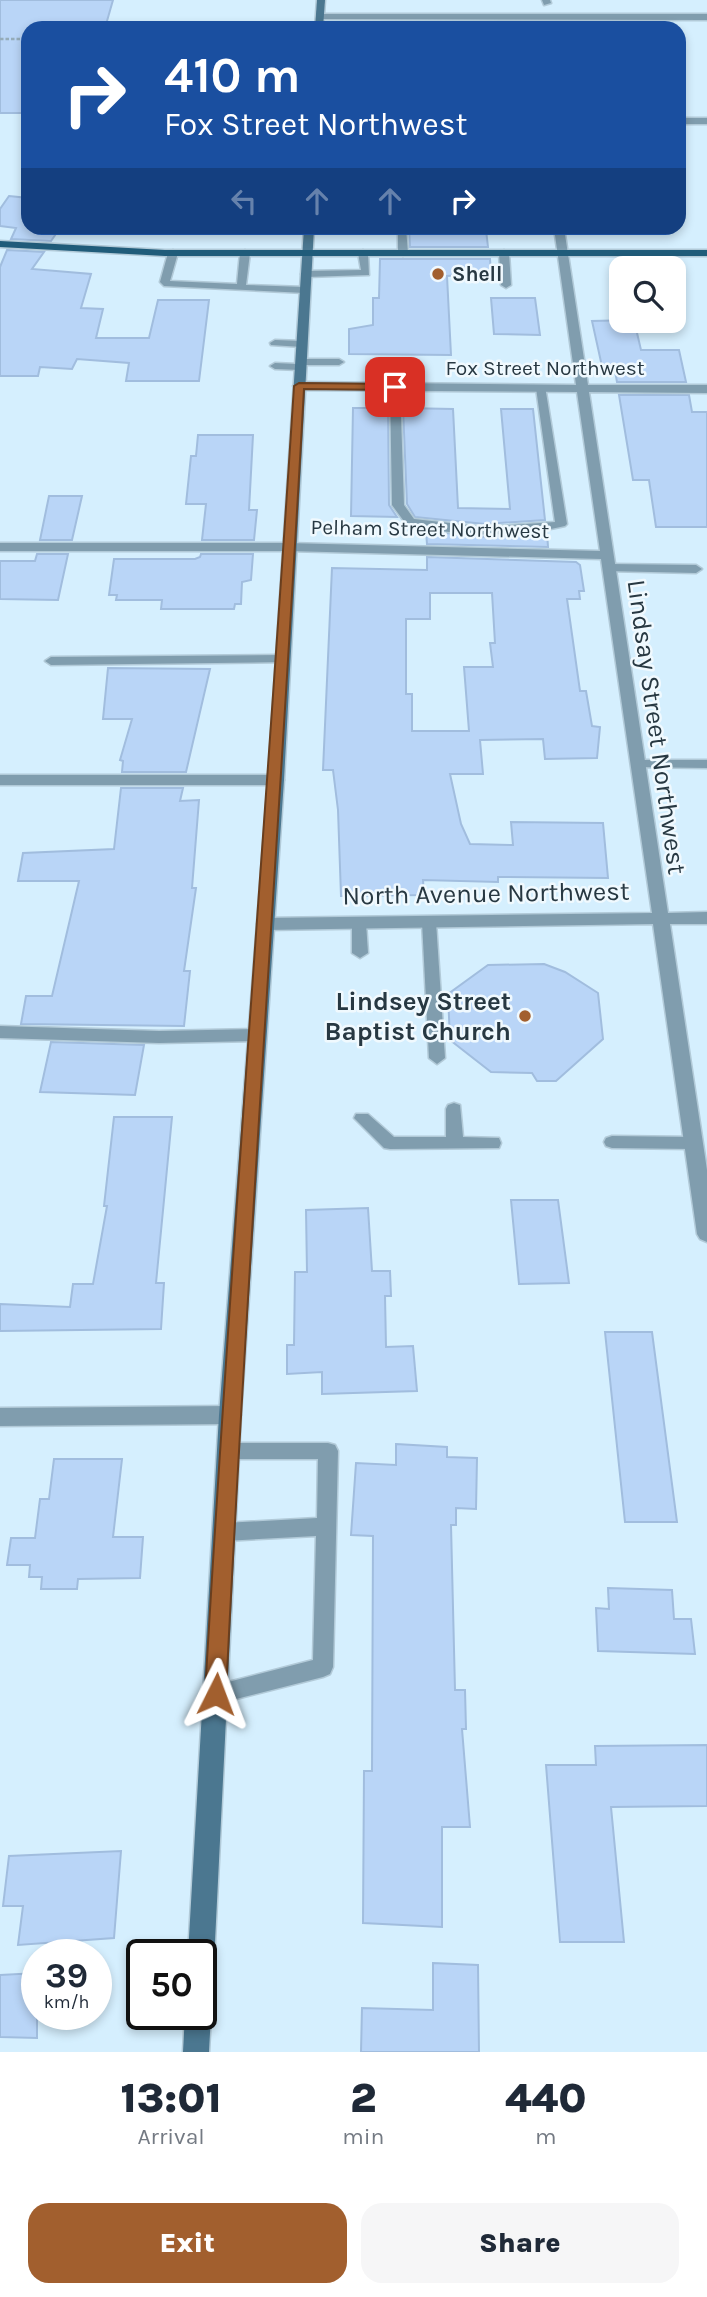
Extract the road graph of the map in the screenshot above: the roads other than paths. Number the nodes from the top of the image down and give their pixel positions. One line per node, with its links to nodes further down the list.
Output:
1 (321, 0): 2 (main road)
2 (320, 16): 3 (street); 4 (main road)
3 (707, 17)
4 (320, 21)
5 (686, 121): 6 (street)
6 (707, 121)
7 (308, 235): 13 (main road)
8 (403, 235): 15 (lane)
9 (560, 235): 17 (street, Lindsay Street Northwest)
10 (0, 244): 11 (main road)
11 (173, 253): 12 (main road); 21 (lane)
12 (244, 253): 13 (main road); 21 (lane)
13 (307, 253): 14 (main road); 19 (main road)
14 (363, 253): 15 (main road); 19 (lane)
15 (403, 253): 16 (main road)
16 (503, 253): 17 (main road); 20 (lane)
17 (563, 253): 18 (main road); 31 (street, Lindsay Street Northwest)
18 (707, 253)
19 (306, 274): 22 (main road)
20 (506, 285)
21 (241, 287): 22 (lane)
22 (305, 290): 24 (main road)
23 (275, 343): 24 (lane)
24 (302, 344): 26 (main road)
25 (339, 362): 26 (lane)
26 (300, 364): 27 (lane); 28 (main road)
27 (275, 366)
28 (299, 386): 29 (street, Fox Street Northwest); 34 (main road)
29 (395, 387): 30 (street, Fox Street Northwest); 30 (lane)
30 (541, 388): 31 (street, Fox Street Northwest)
31 (584, 388): 32 (street, Fox Street Northwest); 35 (street, Lindsay Street Northwest)
32 (707, 388)
33 (0, 547): 34 (street, Pelham Street Northwest)
34 (288, 547): 35 (street, Pelham Street Northwest); 37 (main road)
35 (609, 561): 36 (lane); 39 (street, Lindsay Street Northwest)
36 (696, 569)
37 (282, 659): 38 (lane); 42 (main road)
38 (51, 662)
39 (639, 764): 40 (lane); 44 (street, Lindsay Street Northwest)
40 (707, 764)
41 (0, 780): 42 (street)
42 (276, 780): 47 (main road)
43 (707, 918): 44 (street, North Avenue Northwest)
44 (660, 919): 45 (street, North Avenue Northwest); 57 (street, Lindsay Street Northwest)
45 (429, 922): 46 (street, North Avenue Northwest); 51 (lane)
46 (359, 923): 47 (street, North Avenue Northwest); 48 (lane)
47 (265, 925): 50 (main road)
48 (360, 953)
49 (0, 1032): 50 (lane)
50 (258, 1035): 59 (main road)
51 (437, 1058)
52 (454, 1109): 55 (lane)
53 (362, 1118): 55 (lane)
54 (612, 1142): 57 (lane)
55 (455, 1143): 56 (lane)
56 (494, 1143)
57 (693, 1143): 58 (street, Lindsay Street Northwest)
58 (707, 1234)
59 (230, 1415): 60 (street); 61 (main road)
60 (0, 1417)
61 (228, 1451): 62 (lane); 63 (main road)
62 (326, 1526): 63 (lane); 64 (lane)
63 (224, 1532): 64 (main road)
64 (216, 1694): 65 (main road)
65 (202, 1939)
66 (198, 2030): 67 (main road)
67 (197, 2052)

